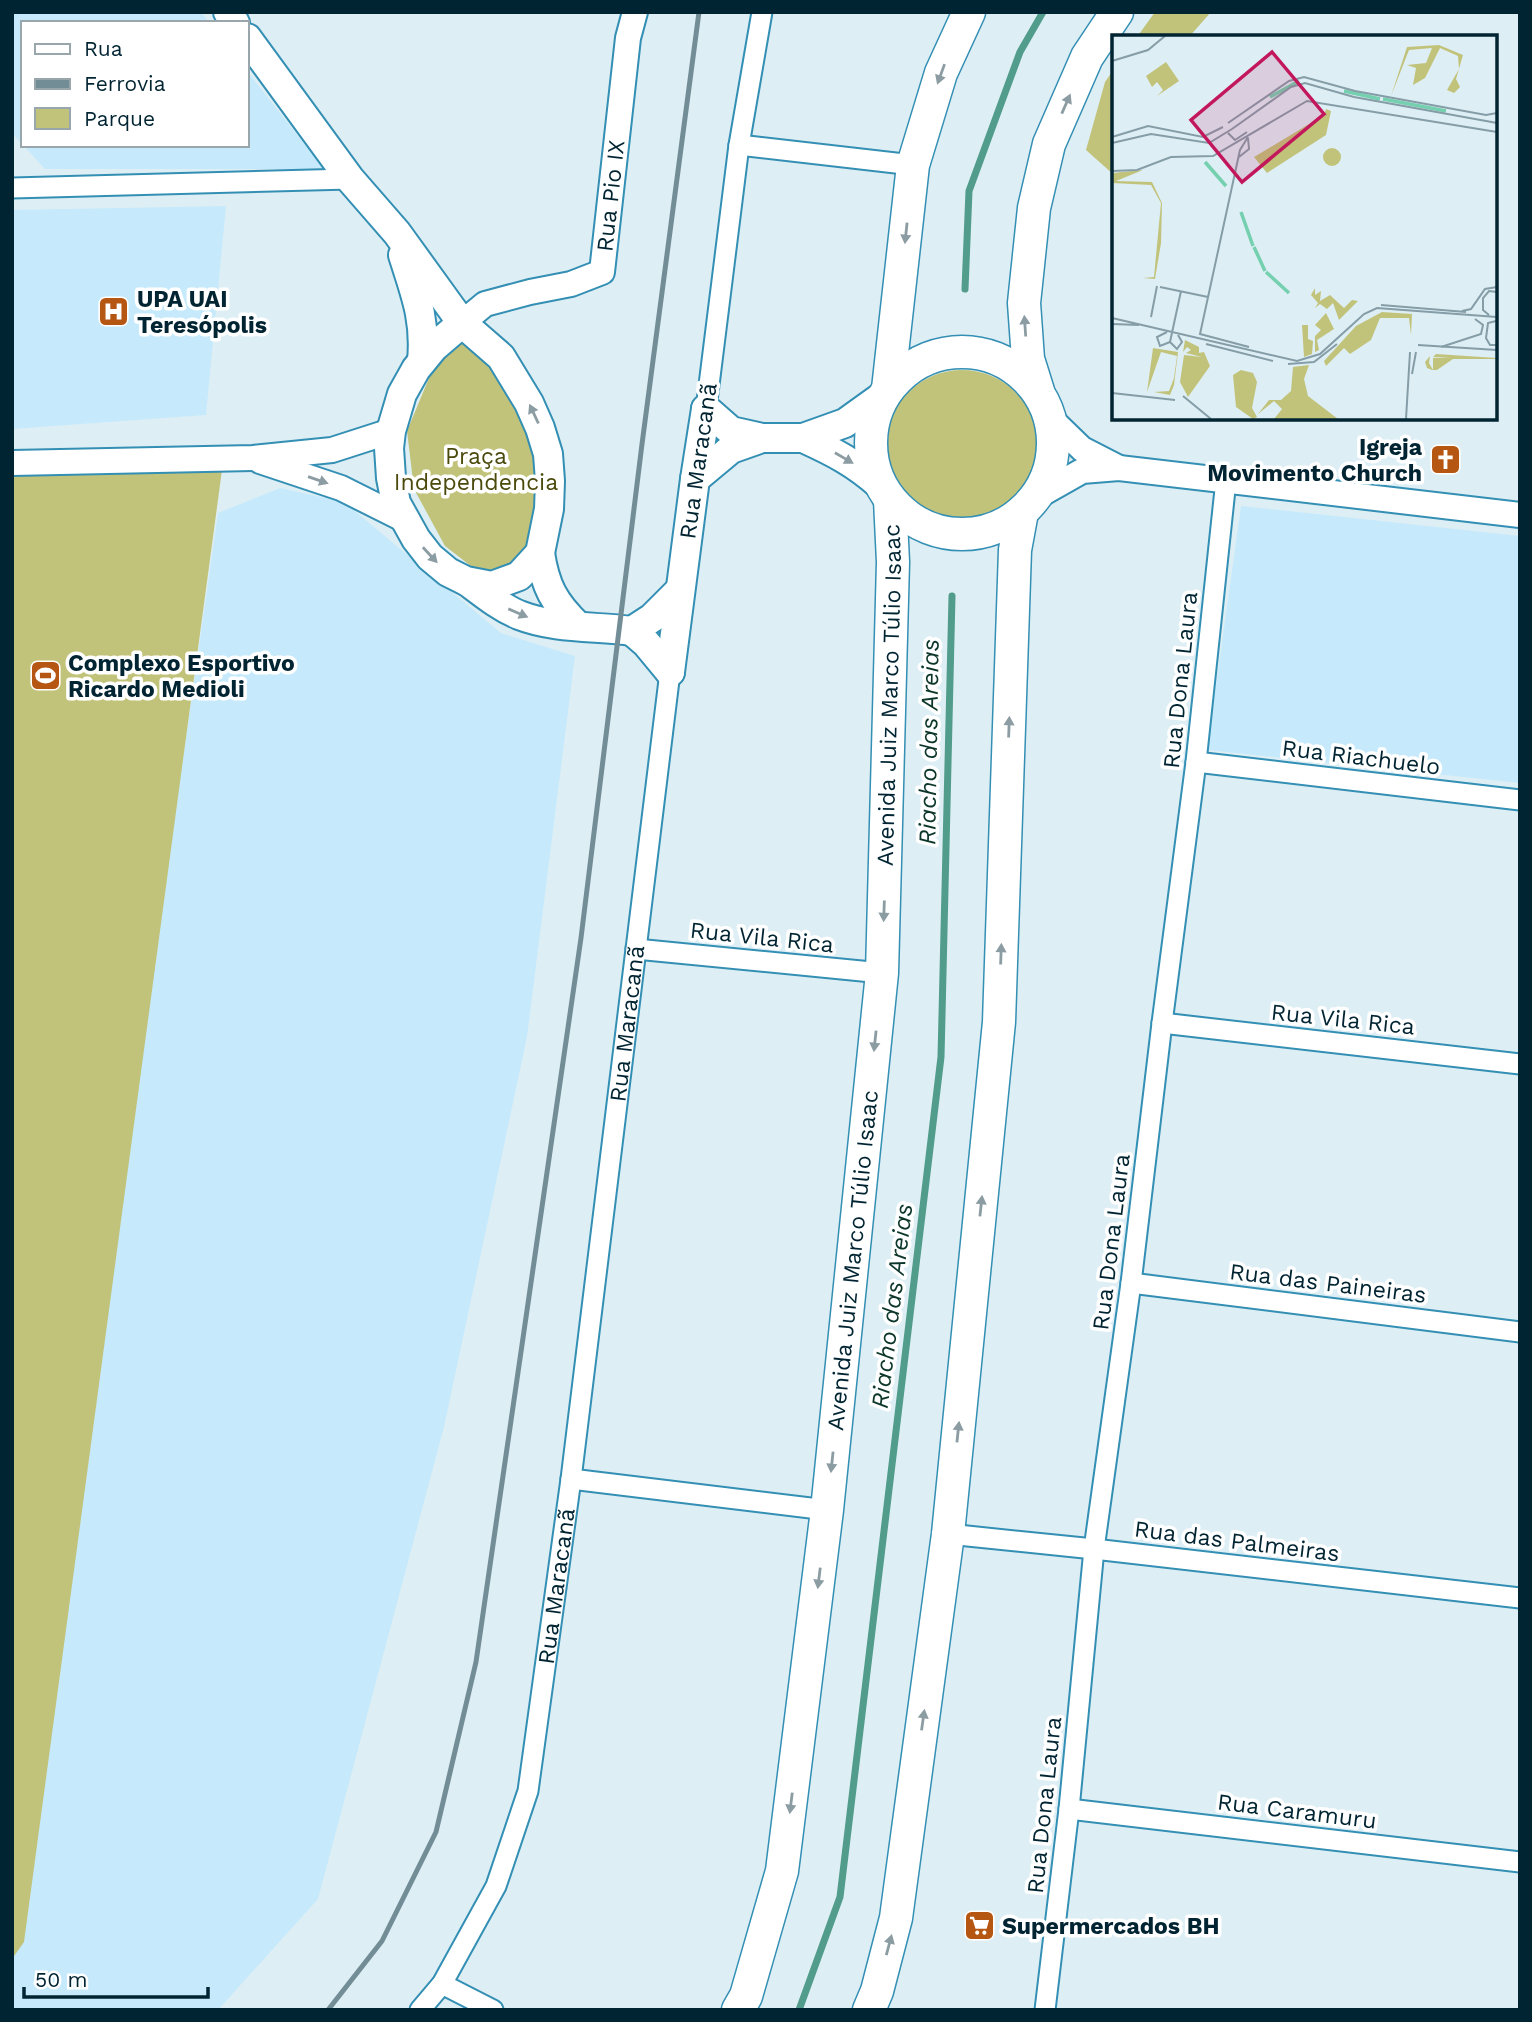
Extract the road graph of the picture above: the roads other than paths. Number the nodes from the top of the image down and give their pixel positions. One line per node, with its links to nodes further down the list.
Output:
1 (635, 12): 11 (street, Rua Pio IX)
2 (762, 12): 6 (street, Rua Maracanã)
3 (969, 12): 7 (main road, one-way to 7)
4 (1118, 12): 14 (main road, one-way to 4)
5 (248, 39): 8 (main road)
6 (739, 145): 7 (street); 15 (street, Rua Maracanã)
7 (913, 165): 13 (main road, one-way to 13)
8 (350, 179): 9 (street); 10 (main road)
9 (12, 188)
10 (397, 233): 11 (main road); 12 (main road)
11 (462, 323): 12 (main road); 28 (main road, one-way to 11)
12 (422, 361): 16 (main road)
13 (886, 392): 14 (main road); 18 (main road); 24 (main road)
14 (1044, 405): 21 (street); 25 (main road)
15 (706, 409): 17 (main road); 22 (main road, Rua Maracanã)
16 (391, 431): 19 (street); 27 (main road)
17 (762, 438): 18 (main road); 22 (main road)
18 (803, 438): 24 (main road, one-way to 24)
19 (253, 458): 20 (street); 27 (street, one-way to 27)
20 (12, 463)
21 (1119, 468): 23 (street); 25 (street)
22 (695, 479): 30 (main road, Rua Maracanã)
23 (1226, 480): 26 (street); 34 (street, Rua Dona Laura)
24 (885, 493): 25 (main road); 37 (main road, Avenida Juiz Marco Túlio Isaac, one-way to 37)
25 (1029, 504): 44 (main road, one-way to 25)
26 (1520, 515)
27 (405, 520): 29 (main road, one-way to 29)
28 (540, 552): 29 (main road); 31 (main road)
29 (466, 581): 31 (main road, one-way to 31)
30 (680, 590): 32 (main road); 33 (main road, Rua Maracanã)
31 (578, 626): 32 (main road)
32 (632, 631): 33 (main road)
33 (670, 672): 36 (street, Rua Maracanã)
34 (1196, 762): 35 (street, Rua Riachuelo); 38 (street, Rua Dona Laura)
35 (1520, 800)
36 (636, 949): 37 (street, Rua Vila Rica); 42 (street, Rua Maracanã)
37 (882, 973): 43 (main road, Avenida Juiz Marco Túlio Isaac, one-way to 43)
38 (1162, 1023): 39 (street, Rua Vila Rica); 40 (street, Rua Dona Laura)
39 (1520, 1063)
40 (1131, 1283): 41 (street, Rua das Paineiras); 45 (street, Rua Dona Laura)
41 (1520, 1332)
42 (571, 1479): 43 (street); 49 (street, Rua Maracanã)
43 (827, 1510): 52 (main road, Avenida Juiz Marco Túlio Isaac, one-way to 52)
44 (948, 1534): 45 (street, Rua das Palmeiras); 53 (main road, one-way to 44)
45 (1094, 1549): 46 (street, Rua das Palmeiras); 47 (street, Rua Dona Laura)
46 (1520, 1598)
47 (1069, 1809): 48 (street, Rua Caramuru); 54 (street, Rua Dona Laura)
48 (1520, 1862)
49 (442, 1984): 50 (street, Rua Maracanã); 51 (street)
50 (420, 2010)
51 (493, 2010)
52 (738, 2010)
53 (869, 2010)
54 (1045, 2010)

